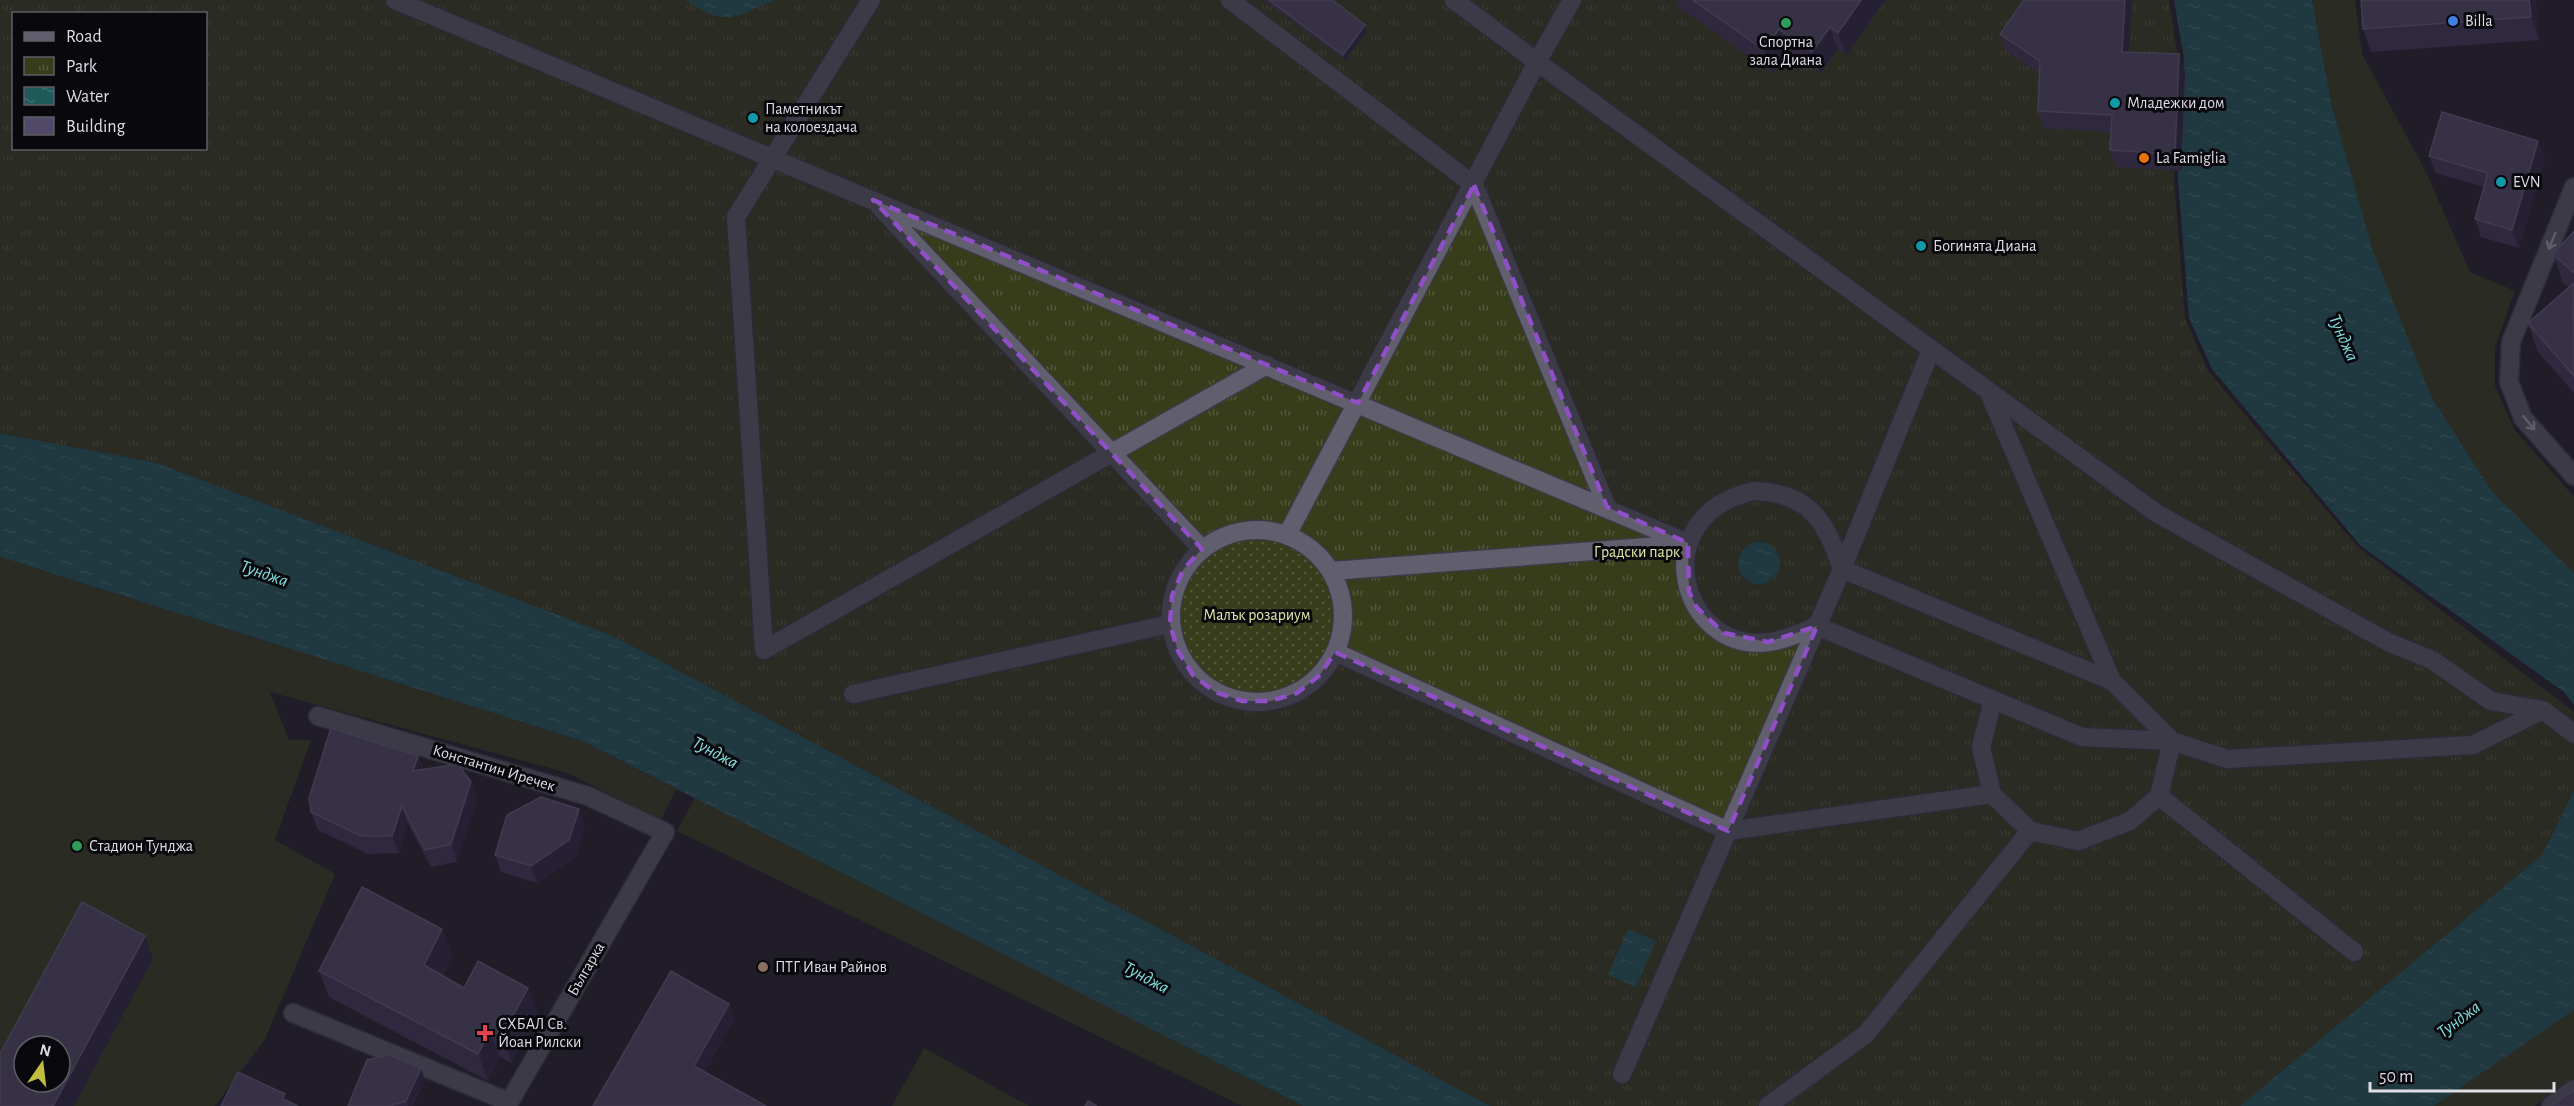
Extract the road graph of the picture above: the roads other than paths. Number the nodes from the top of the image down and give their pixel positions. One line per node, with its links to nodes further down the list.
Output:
1 (395, 0): 7 (street)
2 (872, 0): 7 (street)
3 (1230, 0): 8 (street)
4 (1454, 0): 6 (street)
5 (1572, 0): 6 (street)
6 (1537, 62): 8 (street); 11 (street)
7 (773, 158): 10 (street); 15 (street)
8 (1474, 185): 14 (street); 17 (street)
9 (2574, 187): 16 (street, one-way to 16)
10 (873, 200): 12 (street); 15 (street)
11 (1931, 350): 13 (street); 21 (street)
12 (1267, 365): 14 (street); 15 (street)
13 (1989, 393): 26 (street); 29 (street)
14 (1358, 404): 17 (street); 18 (street)
15 (1113, 454): 20 (street)
16 (2574, 476)
17 (1607, 507): 19 (street)
18 (1287, 535): 20 (street); 22 (street)
19 (1688, 543): 21 (street); 22 (street); 24 (street)
20 (1202, 549): 23 (street)
21 (1842, 568): 24 (street); 26 (street)
22 (1331, 571): 25 (street)
23 (1170, 624): 25 (street); 27 (street)
24 (1817, 626): 28 (street); 35 (street)
25 (1335, 652): 35 (street)
26 (2112, 681): 32 (street)
27 (853, 694)
28 (1993, 700): 32 (street); 33 (street)
29 (2543, 710): 31 (street); 32 (street)
30 (318, 716): 37 (street, Константин Иречек)
31 (2574, 734)
32 (2172, 741): 34 (street)
33 (1992, 795): 35 (street); 36 (street)
34 (2159, 796): 36 (street); 38 (street)
35 (1728, 831): 40 (street)
36 (2030, 831): 43 (street)
37 (665, 832): 42 (street, Българка)
38 (2354, 952)
39 (293, 1013): 42 (street)
40 (1622, 1074)
41 (2574, 1089): 44 (street)
42 (508, 1104)
43 (1768, 1106)
44 (2551, 1106)

